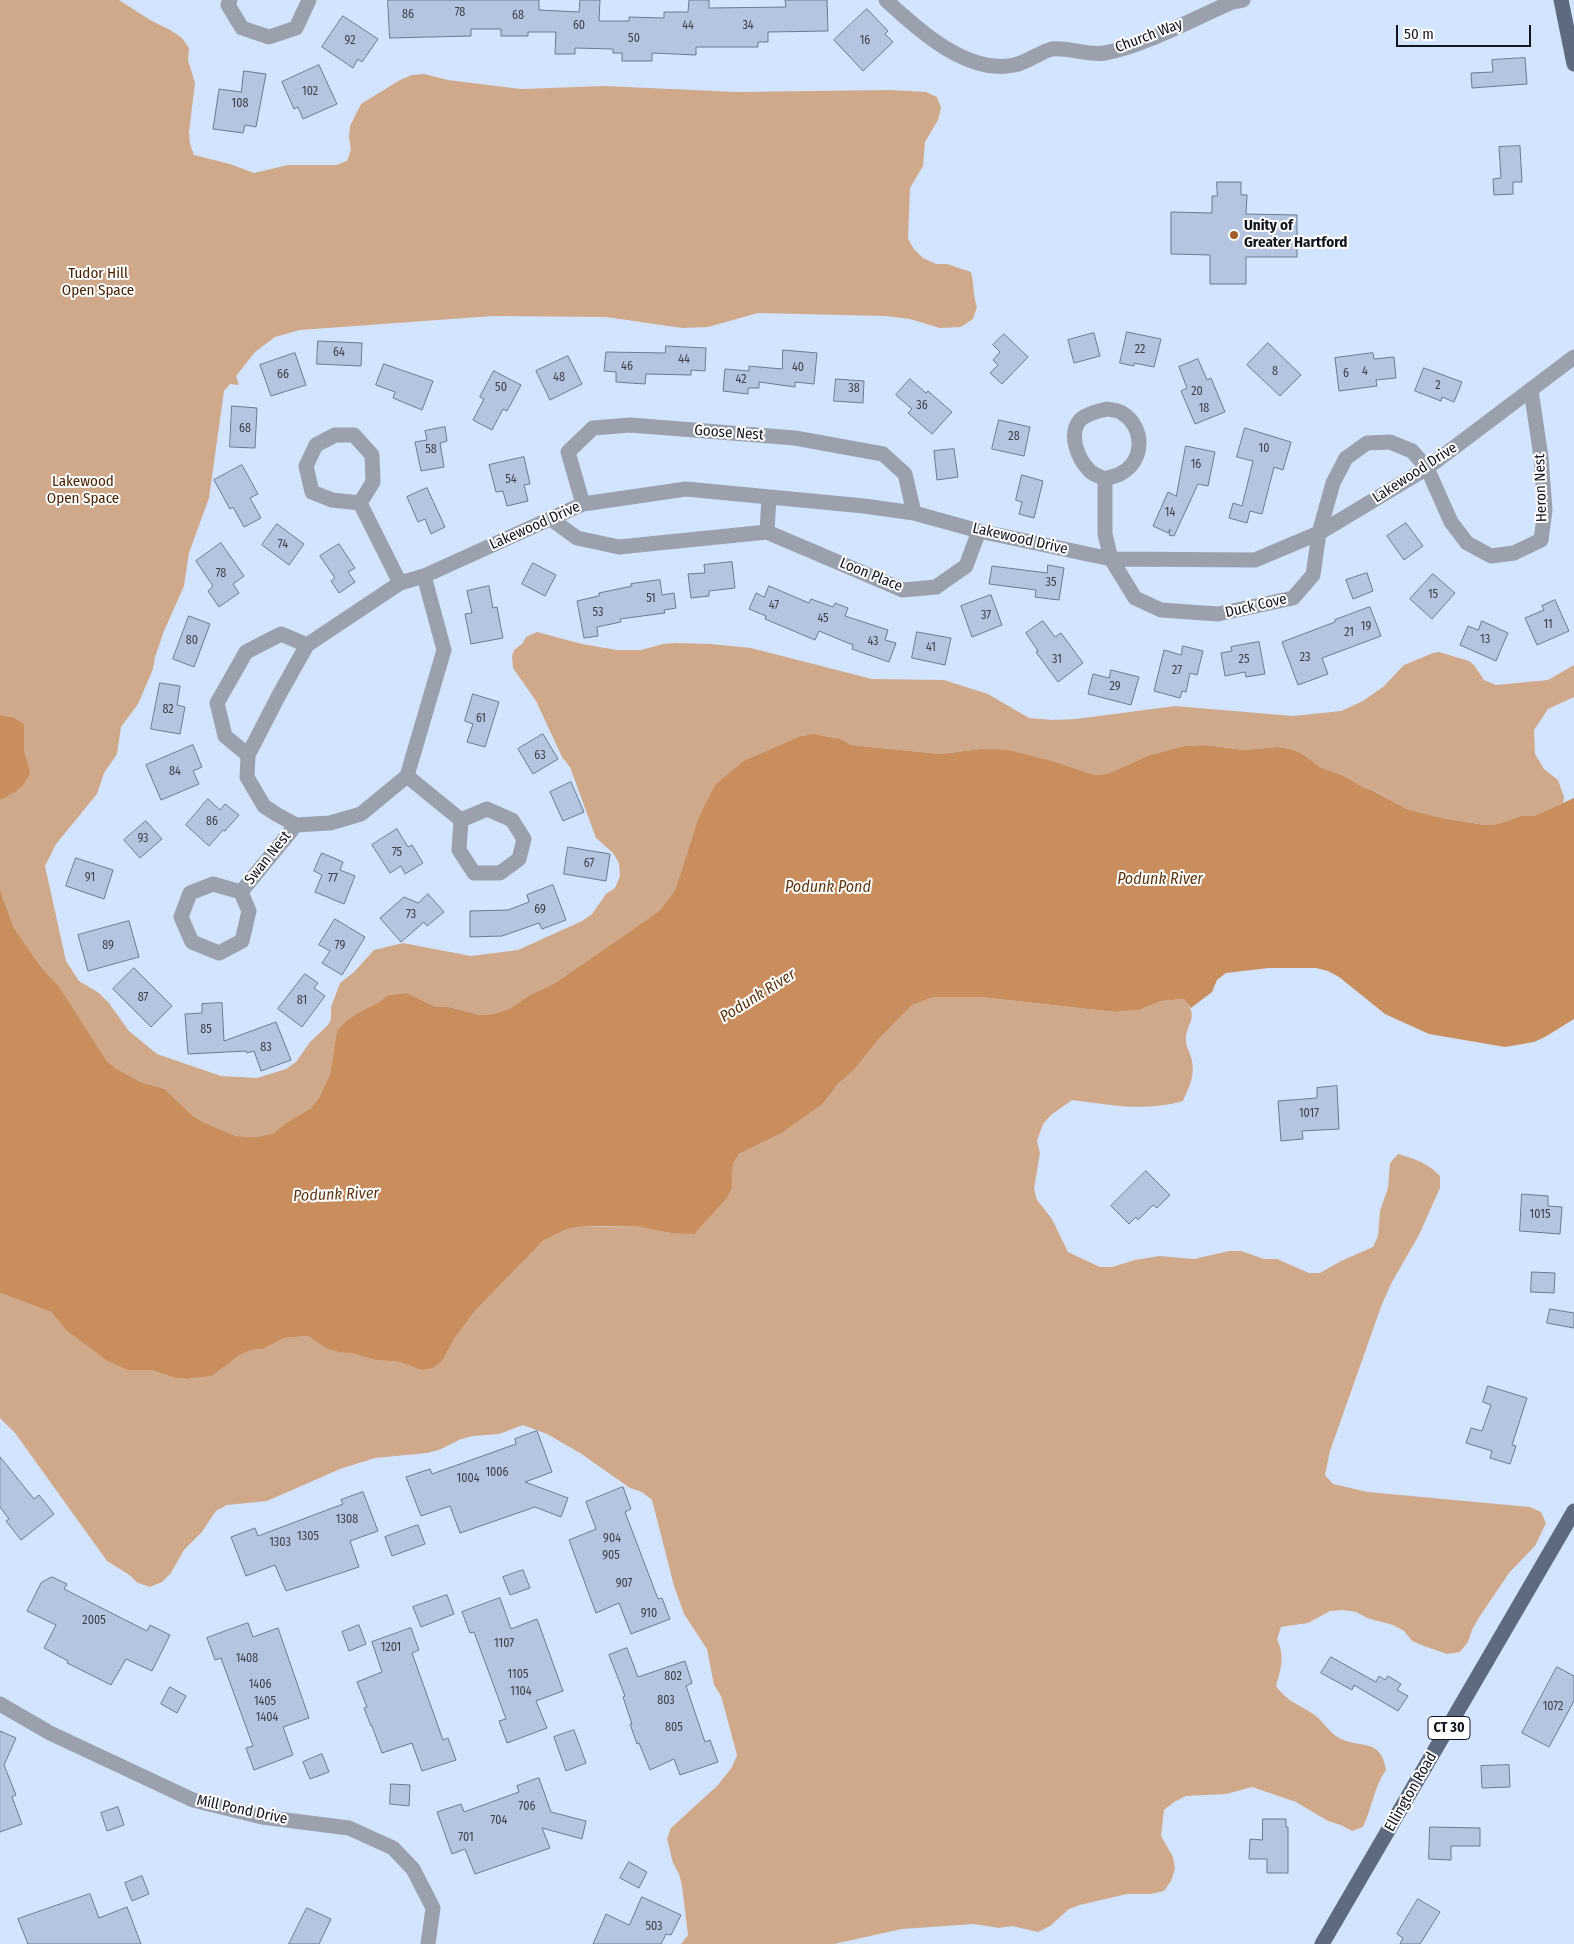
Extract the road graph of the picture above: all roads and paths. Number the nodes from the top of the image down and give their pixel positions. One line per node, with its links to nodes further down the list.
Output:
1 (230, 0): 2 (street)
2 (309, 0)
3 (886, 0): 4 (street, Church Way)
4 (1243, 0)
5 (1561, 0): 6 (main road)
6 (1574, 64)
7 (1574, 357): 8 (street, Lakewood Drive)
8 (1532, 390): 9 (street, Lakewood Drive); 9 (street, Heron Nest)
9 (1427, 468): 18 (street, Lakewood Drive); 18 (street, Duck Cove)
10 (1106, 478): 10 (street); 19 (street, Duck Cove)
11 (769, 497): 13 (street, Lakewood Drive); 14 (street, Lakewood Drive); 17 (street)
12 (360, 503): 12 (street); 21 (street)
13 (583, 504): 14 (street, Goose Nest); 15 (street, Lakewood Drive)
14 (914, 513): 16 (street, Lakewood Drive)
15 (551, 519): 17 (street, Loon Place); 20 (street, Lakewood Drive)
16 (979, 531): 17 (street, Loon Place); 19 (street, Lakewood Drive)
17 (767, 532)
18 (1319, 533): 19 (street, Lakewood Drive); 19 (street, Duck Cove)
19 (1111, 559)
20 (424, 576): 21 (street, Lakewood Drive); 24 (street)
21 (400, 583): 22 (street, Lakewood Drive)
22 (308, 645): 23 (street, Lakewood Drive); 23 (street)
23 (248, 755): 26 (street, Lakewood Drive)
24 (407, 776): 25 (street); 26 (street)
25 (461, 820): 25 (street)
26 (296, 825): 27 (street, Swan Nest)
27 (241, 892): 27 (street, Swan Nest)
28 (1574, 1511): 31 (main road, Ellington Road / CT 30)
29 (0, 1704): 30 (street, Mill Pond Drive)
30 (428, 1944)
31 (1322, 1944)

